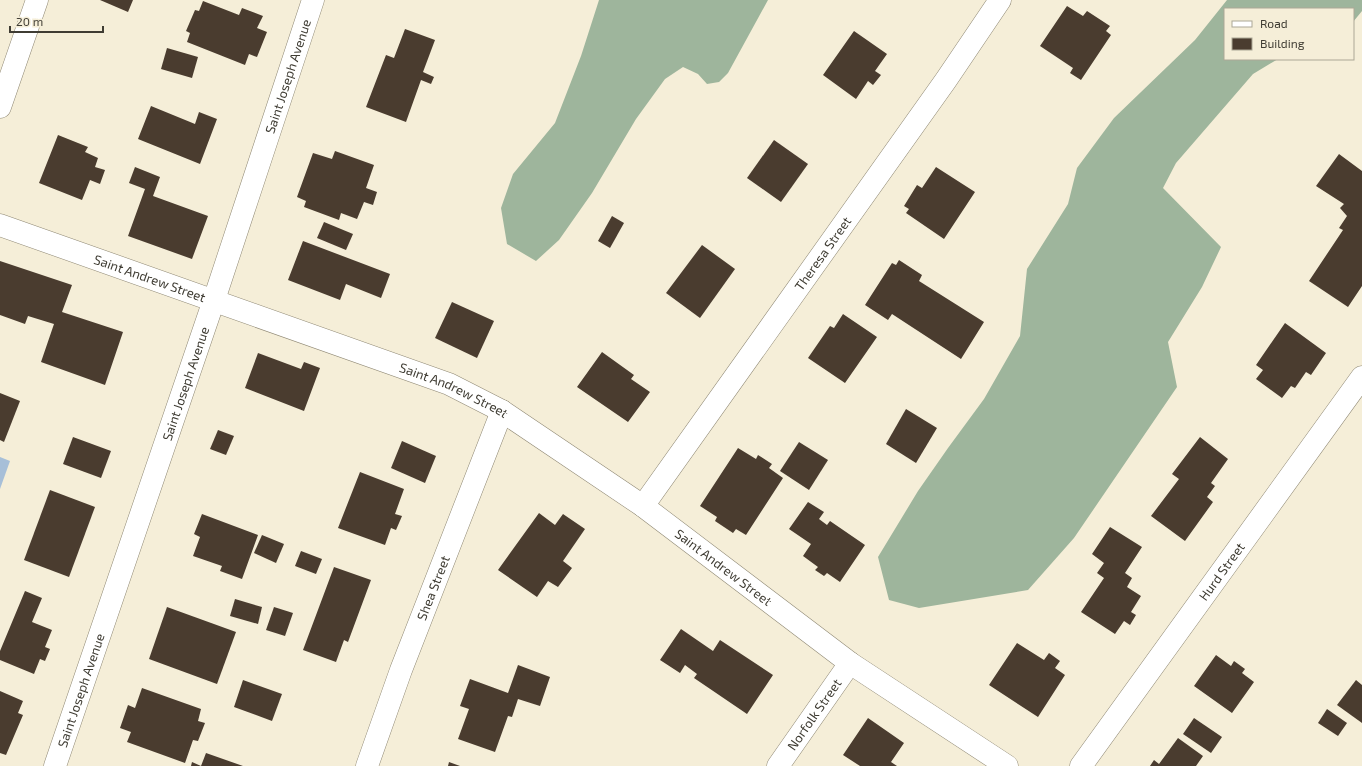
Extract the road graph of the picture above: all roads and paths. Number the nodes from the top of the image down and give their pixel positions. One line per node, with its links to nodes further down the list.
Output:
1 (37, 0): 4 (street)
2 (313, 0): 6 (street, Saint Joseph Avenue)
3 (1000, 0): 9 (street, Theresa Street)
4 (0, 107)
5 (0, 225): 6 (street, Saint Andrew Street)
6 (214, 300): 8 (street, Saint Andrew Street); 11 (street, Saint Joseph Avenue)
7 (1362, 377): 15 (street, Hurd Street)
8 (502, 411): 9 (street, Saint Andrew Street); 12 (street, Shea Street)
9 (643, 506): 10 (street, Saint Andrew Street)
10 (850, 663): 13 (street, Norfolk Street); 14 (street, Saint Andrew Street)
11 (55, 766)
12 (367, 766)
13 (778, 766)
14 (1007, 766)
15 (1081, 766)

